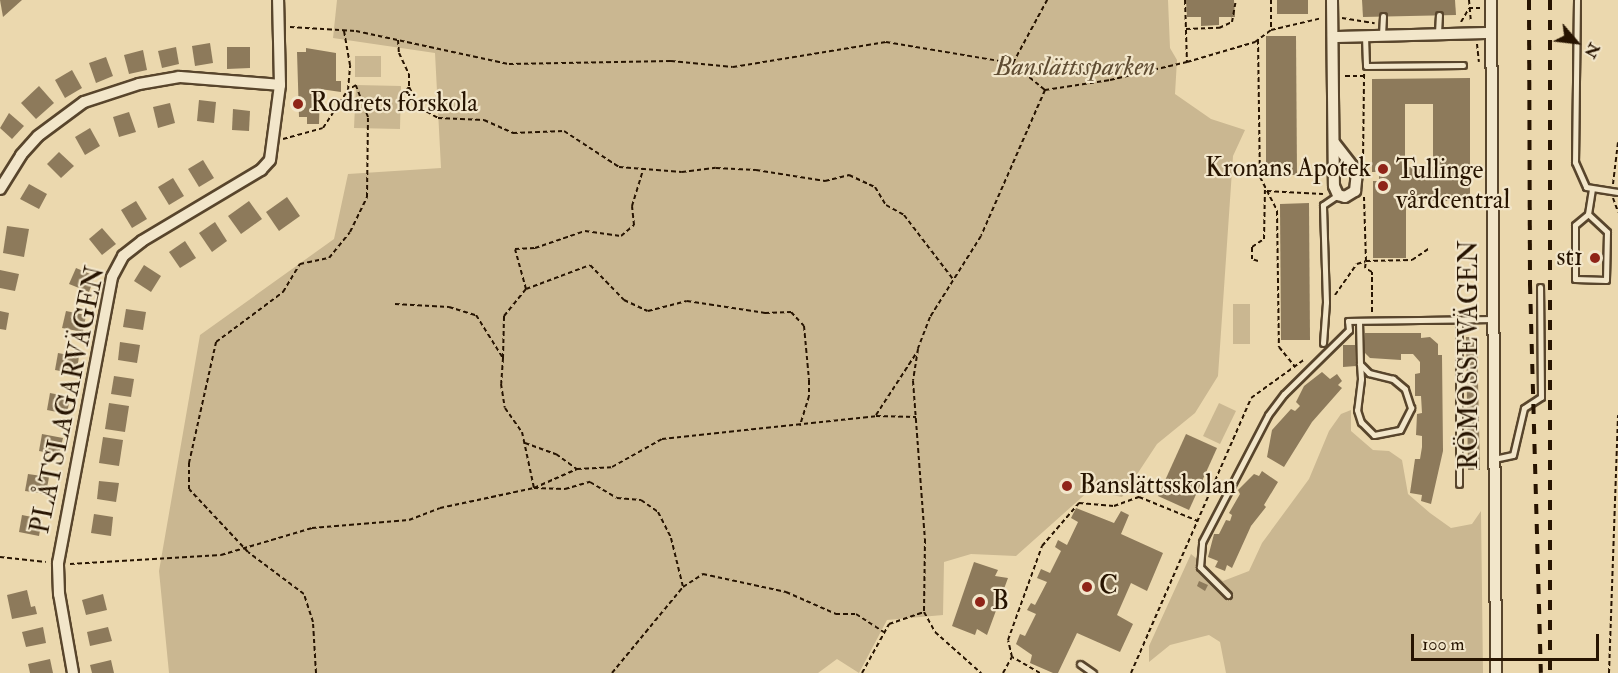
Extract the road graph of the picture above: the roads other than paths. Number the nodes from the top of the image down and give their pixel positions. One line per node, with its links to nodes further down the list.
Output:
1 (278, 0): 13 (street, PLÅTSLAGARVÄGEN)
2 (1332, 0): 11 (street)
3 (1491, 0): 9 (street, RÖMOSSEVÄGEN)
4 (1577, 0): 16 (lane)
5 (1439, 15): 8 (lane)
6 (1383, 16): 7 (lane)
7 (1383, 30): 8 (street); 10 (street)
8 (1438, 30): 9 (street)
9 (1490, 33): 22 (street, RÖMOSSEVÄGEN)
10 (1365, 36): 11 (street); 12 (lane)
11 (1333, 37): 14 (street)
12 (1463, 65)
13 (280, 85): 15 (street); 30 (street, PLÅTSLAGARVÄGEN)
14 (1335, 144): 18 (street); 18 (street)
15 (0, 189)
16 (1592, 189): 17 (lane); 19 (lane)
17 (1615, 192)
18 (1338, 195): 24 (lane)
19 (1588, 214): 19 (lane)
20 (1540, 287): 26 (lane)
21 (1459, 319): 22 (lane); 23 (lane); 27 (lane)
22 (1492, 319): 26 (street, RÖMOSSEVÄGEN)
23 (1359, 321): 25 (lane); 28 (lane)
24 (1323, 343)
25 (1360, 364): 25 (lane)
26 (1493, 459): 32 (street, RÖMOSSEVÄGEN)
27 (1459, 484)
28 (1228, 595)
29 (1080, 664): 31 (lane)
30 (73, 673)
31 (1093, 673)
32 (1496, 673)

